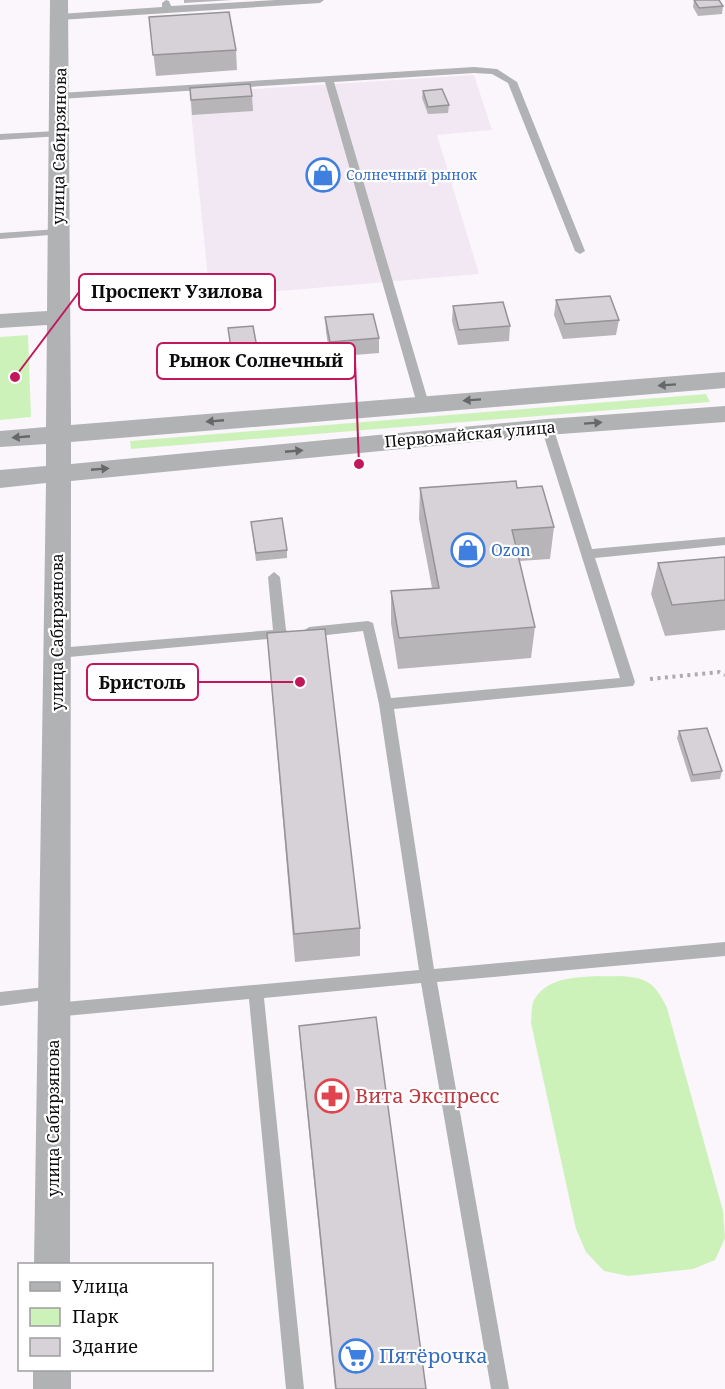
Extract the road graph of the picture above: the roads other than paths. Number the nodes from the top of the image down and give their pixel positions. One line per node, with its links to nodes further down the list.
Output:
1 (320, 0): 2 (lane)
2 (167, 5): 3 (lane)
3 (59, 8): 5 (street, улица Сабирзянова)
4 (328, 79): 5 (lane); 10 (lane); 14 (lane)
5 (60, 96): 6 (street, улица Сабирзянова)
6 (57, 134): 7 (lane); 8 (street, улица Сабирзянова)
7 (0, 137)
8 (58, 232): 9 (lane); 11 (street, улица Сабирзянова)
9 (0, 236)
10 (580, 251)
11 (57, 317): 12 (street); 17 (street, улица Сабирзянова)
12 (0, 321)
13 (717, 381): 14 (street, Первомайская улица, one-way to 14); 15 (street)
14 (423, 404): 17 (street, Первомайская улица, one-way to 17)
15 (724, 414): 16 (street, Первомайская улица, one-way to 15)
16 (547, 427): 19 (street, Первомайская улица, one-way to 16); 22 (lane)
17 (57, 434): 18 (street, Первомайская улица, one-way to 18); 19 (street, улица Сабирзянова)
18 (0, 439)
19 (57, 473): 20 (street, Первомайская улица); 25 (street, улица Сабирзянова)
20 (0, 479)
21 (725, 541): 22 (lane)
22 (588, 554): 26 (lane)
23 (274, 577): 24 (lane)
24 (280, 634): 25 (lane); 26 (lane)
25 (58, 653): 31 (street, улица Сабирзянова)
26 (386, 704): 28 (lane)
27 (725, 949): 28 (lane)
28 (428, 977): 29 (lane); 36 (lane)
29 (256, 992): 31 (lane); 35 (lane)
30 (0, 999): 31 (lane)
31 (54, 1001): 32 (street, улица Сабирзянова)
32 (52, 1263)
33 (52, 1371): 34 (street)
34 (52, 1389)
35 (295, 1389)
36 (500, 1389)

